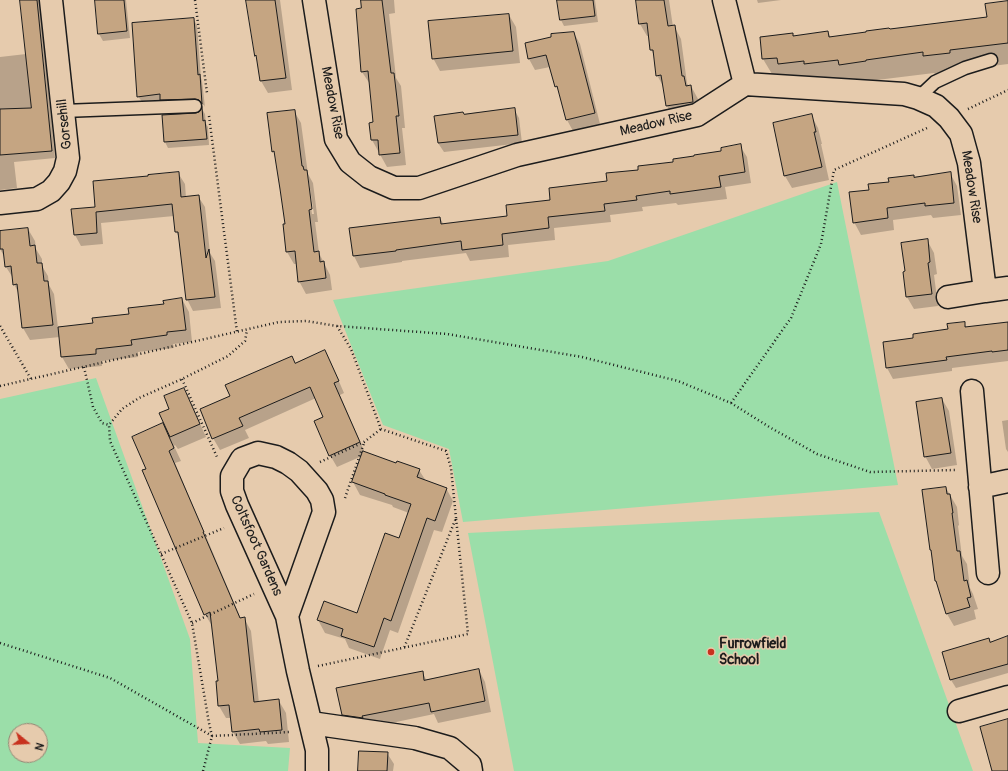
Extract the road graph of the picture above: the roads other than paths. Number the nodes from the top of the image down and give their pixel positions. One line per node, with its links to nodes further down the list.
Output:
1 (51, 0): 8 (street, Gorsehill)
2 (314, 0): 5 (street, Meadow Rise)
3 (724, 0): 5 (street)
4 (990, 60): 6 (lane)
5 (745, 84): 6 (street, Meadow Rise)
6 (918, 98): 11 (street, Meadow Rise)
7 (195, 106): 8 (lane)
8 (63, 111): 9 (street, Gorsehill)
9 (0, 203)
10 (1008, 288): 11 (street)
11 (985, 291): 12 (street)
12 (948, 297)
13 (972, 391): 14 (street)
14 (980, 478): 15 (street); 16 (street)
15 (1008, 481)
16 (988, 573)
17 (287, 616): 17 (street, Coltsfoot Gardens); 20 (street, Coltsfoot Gardens)
18 (1008, 698): 19 (street)
19 (959, 711)
20 (312, 727): 21 (street, Coltsfoot Gardens); 22 (street)
21 (317, 771)
22 (471, 771)

